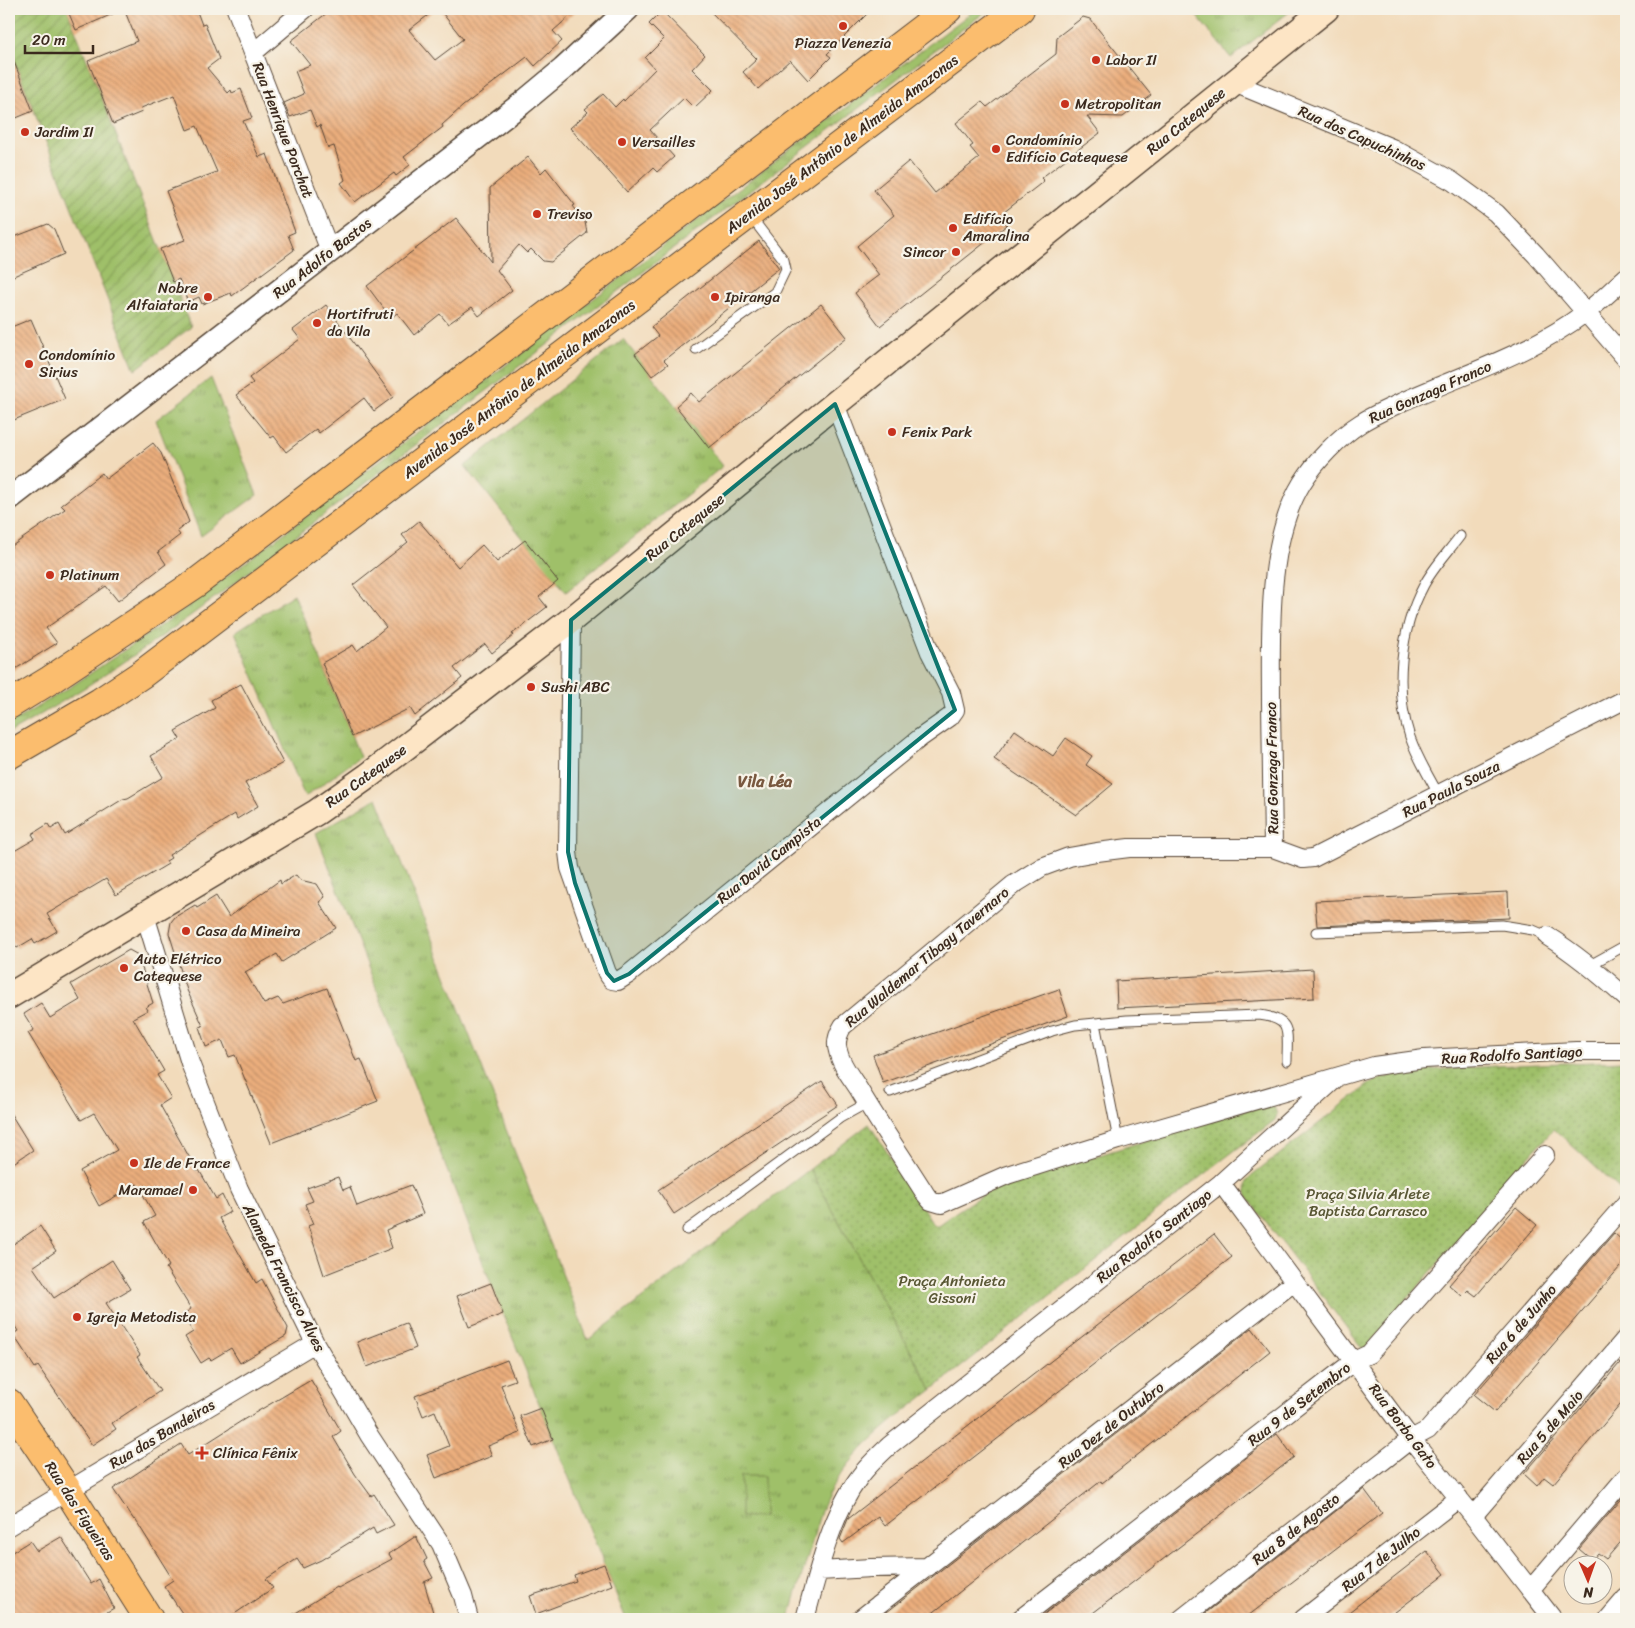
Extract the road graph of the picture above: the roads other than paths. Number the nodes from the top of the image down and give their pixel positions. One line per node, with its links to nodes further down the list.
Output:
1 (236, 9): 7 (street, Rua Henrique Porchat)
2 (305, 9): 7 (street)
3 (628, 9): 10 (street, Rua Adolfo Bastos)
4 (948, 9): 20 (main road)
5 (1020, 9): 9 (main road, Avenida José Antônio de Almeida Amazonas)
6 (1326, 9): 8 (main road, Rua Catequese)
7 (253, 53): 10 (street, Rua Henrique Porchat)
8 (1234, 83): 12 (street, Rua dos Capuchinhos); 15 (main road, Rua Catequese)
9 (750, 215): 13 (lane); 21 (main road, Avenida José Antônio de Almeida Amazonas)
10 (330, 251): 16 (street, Rua Adolfo Bastos)
11 (1626, 277): 12 (street, Rua Gonzaga Franco)
12 (1586, 312): 14 (street, Rua dos Capuchinhos); 23 (street, Rua Gonzaga Franco)
13 (696, 349)
14 (1626, 359)
15 (835, 404): 18 (main road, Rua Catequese); 18 (street, Rua David Campista)
16 (9, 499)
17 (1460, 536): 22 (lane)
18 (570, 620): 24 (main road, Rua Catequese)
19 (1626, 699): 22 (street, Rua Paula Souza)
20 (9, 705)
21 (9, 755)
22 (1439, 795): 23 (street, Rua Paula Souza)
23 (1272, 848): 36 (street, Rua Waldemar Tibagy Tavernaro)
24 (145, 915): 29 (main road, Rua Catequese); 44 (street, Alameda Francisco Alves)
25 (1316, 932): 26 (lane)
26 (1547, 936): 28 (street)
27 (1626, 945): 28 (lane)
28 (1590, 965): 30 (street)
29 (9, 996)
30 (1626, 998)
31 (1095, 1023): 33 (lane); 35 (lane); 37 (lane)
32 (1626, 1051): 34 (street, Rua Rodolfo Santiago)
33 (1287, 1061)
34 (1336, 1078): 37 (street, Rua Waldemar Tibagy Tavernaro); 39 (street, Rua Rodolfo Santiago)
35 (890, 1092)
36 (867, 1103): 37 (street, Rua Waldemar Tibagy Tavernaro); 41 (lane)
37 (1118, 1140)
38 (1545, 1156): 45 (street, Rua 9 de Setembro)
39 (1222, 1183): 42 (street, Rua Borba Gato); 54 (street, Rua Rodolfo Santiago)
40 (1626, 1203): 47 (street, Rua 6 de Junho)
41 (687, 1230)
42 (1294, 1282): 45 (street, Rua Borba Gato); 53 (street, Rua Dez de Outubro)
43 (1626, 1338): 51 (street, Rua 5 de Maio)
44 (315, 1342): 49 (street, Rua das Bandeiras); 58 (street, Alameda Francisco Alves)
45 (1354, 1361): 47 (street, Rua Borba Gato); 61 (street, Rua 9 de Setembro)
46 (9, 1403): 49 (main road, Rua das Figueiras)
47 (1411, 1439): 50 (street, Rua Borba Gato); 62 (street, Rua 8 de Agosto)
48 (1626, 1477): 55 (street)
49 (68, 1491): 52 (street, Rua das Bandeiras); 57 (main road, Rua das Figueiras)
50 (1459, 1498): 51 (street, Rua Borba Gato); 63 (street, Rua 7 de Julho)
51 (1473, 1516): 55 (street, Rua Borba Gato)
52 (9, 1526)
53 (928, 1567): 54 (street); 60 (street, Rua Dez de Outubro)
54 (818, 1571): 59 (street, Rua Rodolfo Santiago)
55 (1530, 1590): 64 (street, Rua Borba Gato)
56 (1626, 1598): 65 (street)
57 (149, 1619)
58 (469, 1619)
59 (805, 1619)
60 (860, 1619)
61 (1020, 1619)
62 (1181, 1619)
63 (1304, 1619)
64 (1553, 1619)
65 (1608, 1619)

